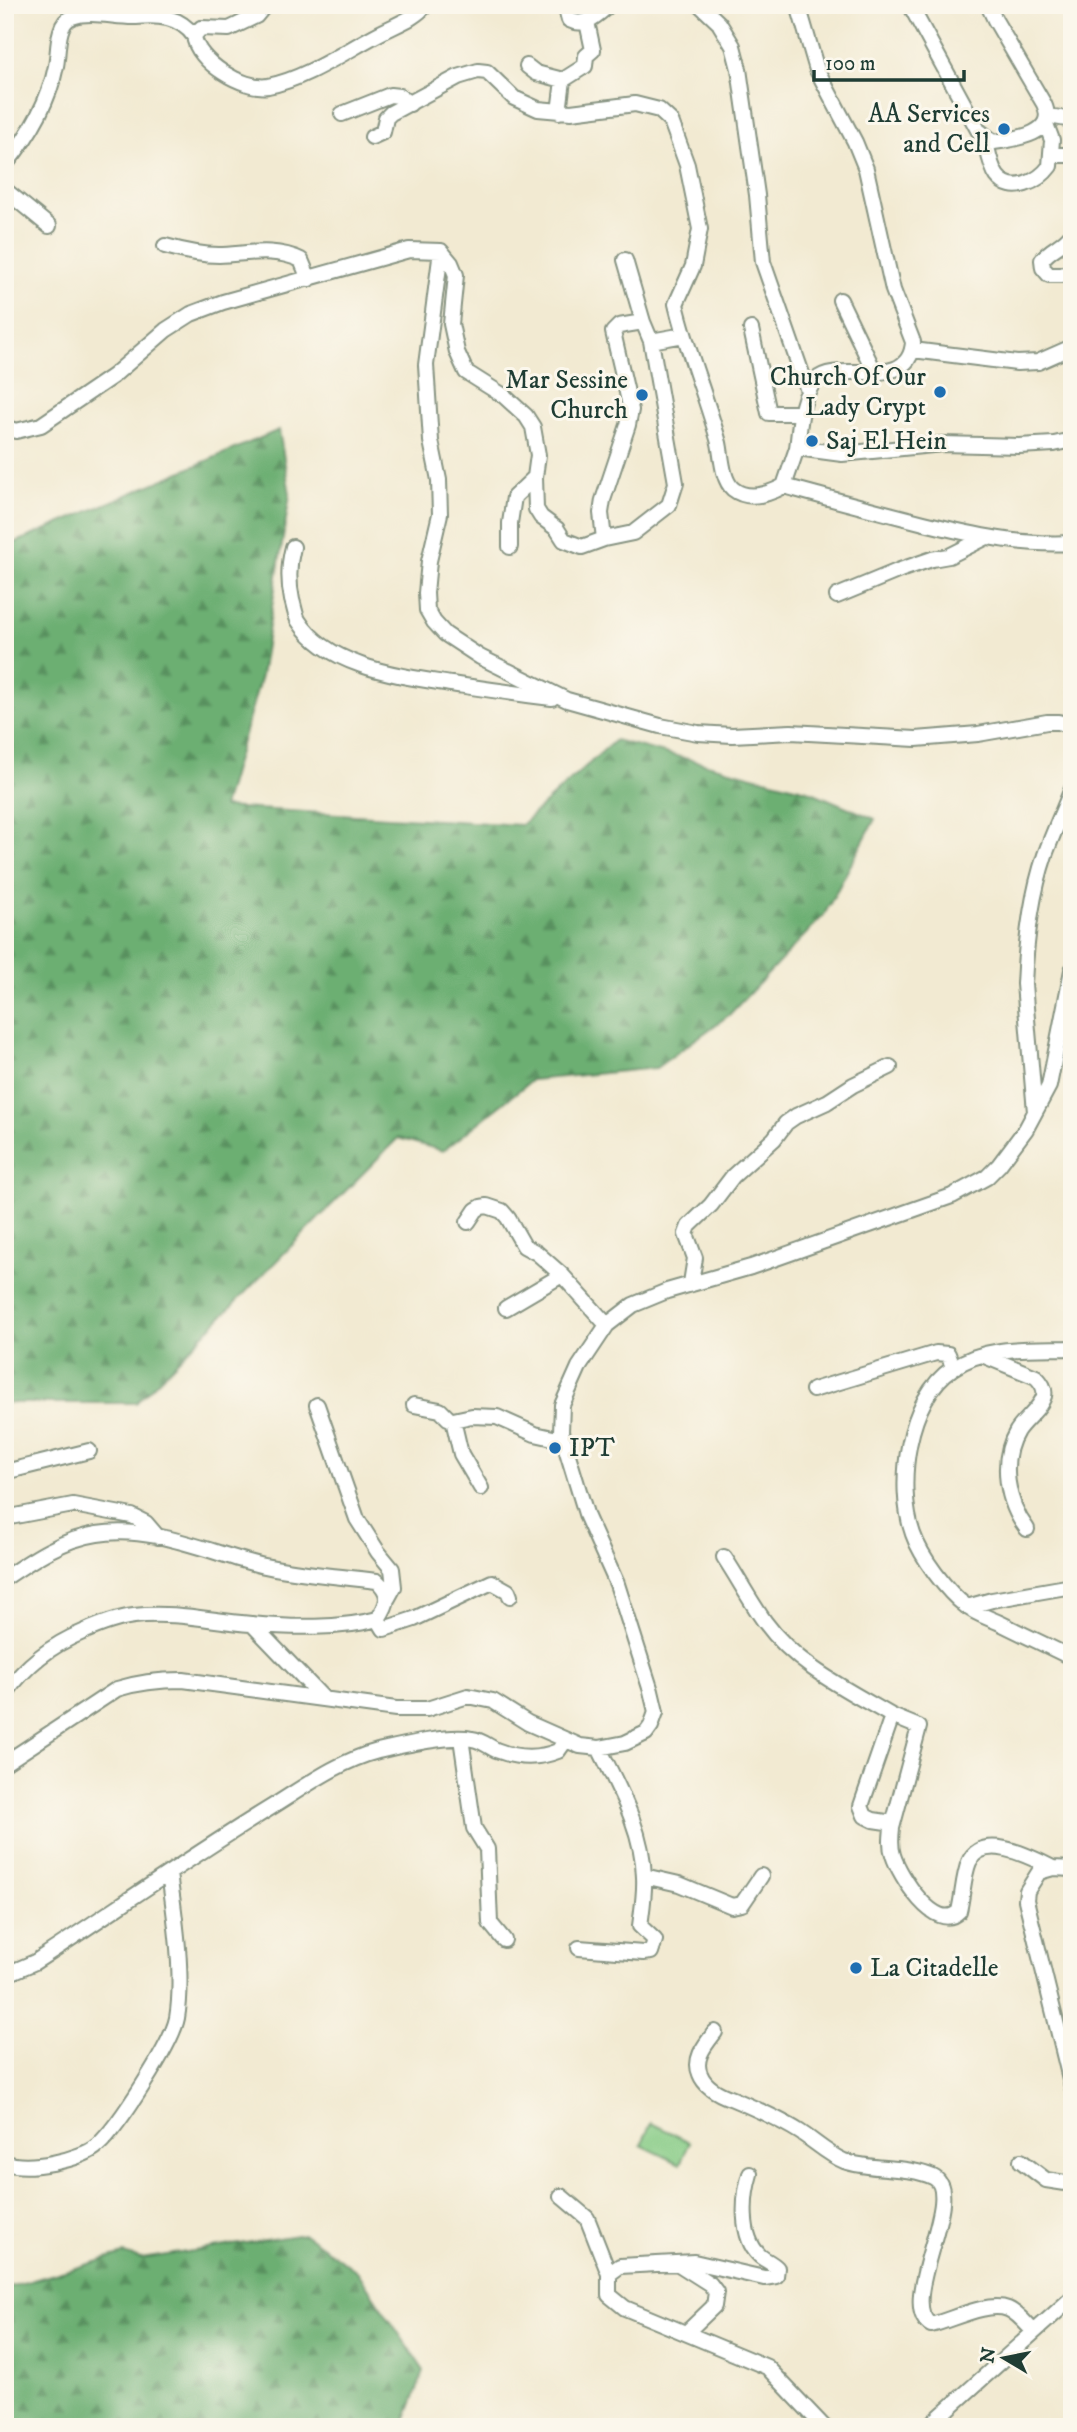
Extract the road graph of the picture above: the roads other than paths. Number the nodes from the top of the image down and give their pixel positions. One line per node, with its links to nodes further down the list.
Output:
1 (265, 5): 10 (street)
2 (426, 5): 10 (street)
3 (565, 5): 9 (street)
4 (609, 5): 9 (street)
5 (700, 5): 39 (street)
6 (797, 5): 37 (street)
7 (910, 5): 19 (street)
8 (988, 5): 16 (street)
9 (587, 22): 12 (street)
10 (194, 36): 22 (street)
11 (527, 66): 12 (street)
12 (563, 80): 14 (street)
13 (410, 104): 14 (street); 15 (street); 18 (street)
14 (559, 113): 34 (street)
15 (342, 114)
16 (1047, 120): 17 (street); 19 (street); 20 (street)
17 (1072, 120)
18 (372, 137)
19 (985, 138): 20 (street)
20 (1052, 155): 21 (street)
21 (1072, 155)
22 (5, 165)
23 (5, 190): 24 (street)
24 (48, 226)
25 (1072, 233): 29 (street)
26 (165, 246): 30 (street)
27 (441, 251): 30 (street); 44 (street); 52 (street)
28 (625, 260): 32 (street)
29 (1072, 270)
30 (309, 279): 41 (street)
31 (840, 300): 38 (street)
32 (643, 323): 35 (street); 47 (street)
33 (751, 329): 40 (street)
34 (684, 335): 35 (street); 45 (street)
35 (651, 341): 47 (street)
36 (1072, 347): 37 (street)
37 (913, 350): 38 (street)
38 (875, 373): 39 (street)
39 (808, 391): 40 (street)
40 (802, 412): 43 (street)
41 (5, 427)
42 (1072, 440): 43 (street)
43 (797, 448): 45 (street)
44 (535, 477): 47 (street); 50 (street)
45 (784, 486): 46 (street)
46 (987, 537): 48 (street); 51 (street)
47 (604, 539)
48 (1072, 543)
49 (293, 547): 52 (street)
50 (510, 547)
51 (837, 596)
52 (567, 700): 53 (street)
53 (1072, 726)
54 (1072, 789): 57 (street)
55 (1072, 970): 57 (street)
56 (890, 1067): 60 (street)
57 (1035, 1113): 60 (street)
58 (468, 1222): 59 (street)
59 (562, 1275): 61 (street); 62 (street)
60 (691, 1283): 62 (street)
61 (506, 1308)
62 (607, 1325): 70 (street)
63 (1072, 1348): 64 (street)
64 (982, 1355): 65 (street); 75 (street)
65 (953, 1367): 66 (street); 82 (street)
66 (813, 1390)
67 (317, 1405): 81 (street)
68 (414, 1405): 69 (street)
69 (453, 1420): 70 (street); 73 (street)
70 (562, 1440): 91 (street)
71 (89, 1451): 72 (street)
72 (5, 1472)
73 (481, 1488)
74 (5, 1518): 76 (street)
75 (1027, 1529)
76 (158, 1537): 78 (street); 81 (street)
77 (724, 1557): 88 (street)
78 (5, 1578)
79 (1072, 1586): 82 (street)
80 (510, 1596): 83 (street)
81 (388, 1598): 83 (street)
82 (967, 1607): 85 (street)
83 (378, 1619): 84 (street)
84 (252, 1624): 86 (street); 87 (street)
85 (1072, 1658)
86 (5, 1694)
87 (323, 1698): 90 (street); 92 (street)
88 (892, 1716): 93 (street); 93 (street)
89 (461, 1738): 90 (street); 96 (street); 99 (street)
90 (565, 1741): 91 (street)
91 (599, 1748): 97 (street)
92 (5, 1763)
93 (893, 1824): 94 (street)
94 (1053, 1868): 95 (street); 104 (street)
95 (1072, 1869)
96 (169, 1874): 101 (street); 106 (street)
97 (644, 1876): 98 (street); 100 (street)
98 (761, 1876)
99 (504, 1940)
100 (579, 1948)
101 (12, 1973): 102 (street)
102 (5, 1988)
103 (715, 2032): 114 (street)
104 (1072, 2087)
105 (1021, 2161): 108 (street)
106 (5, 2162)
107 (750, 2174): 110 (street)
108 (1072, 2184)
109 (561, 2196): 111 (street)
110 (677, 2263): 111 (street); 113 (street)
111 (610, 2274): 113 (street)
112 (1072, 2298): 114 (street)
113 (687, 2332): 115 (street)
114 (1034, 2332): 116 (street)
115 (824, 2427)
116 (928, 2427)

